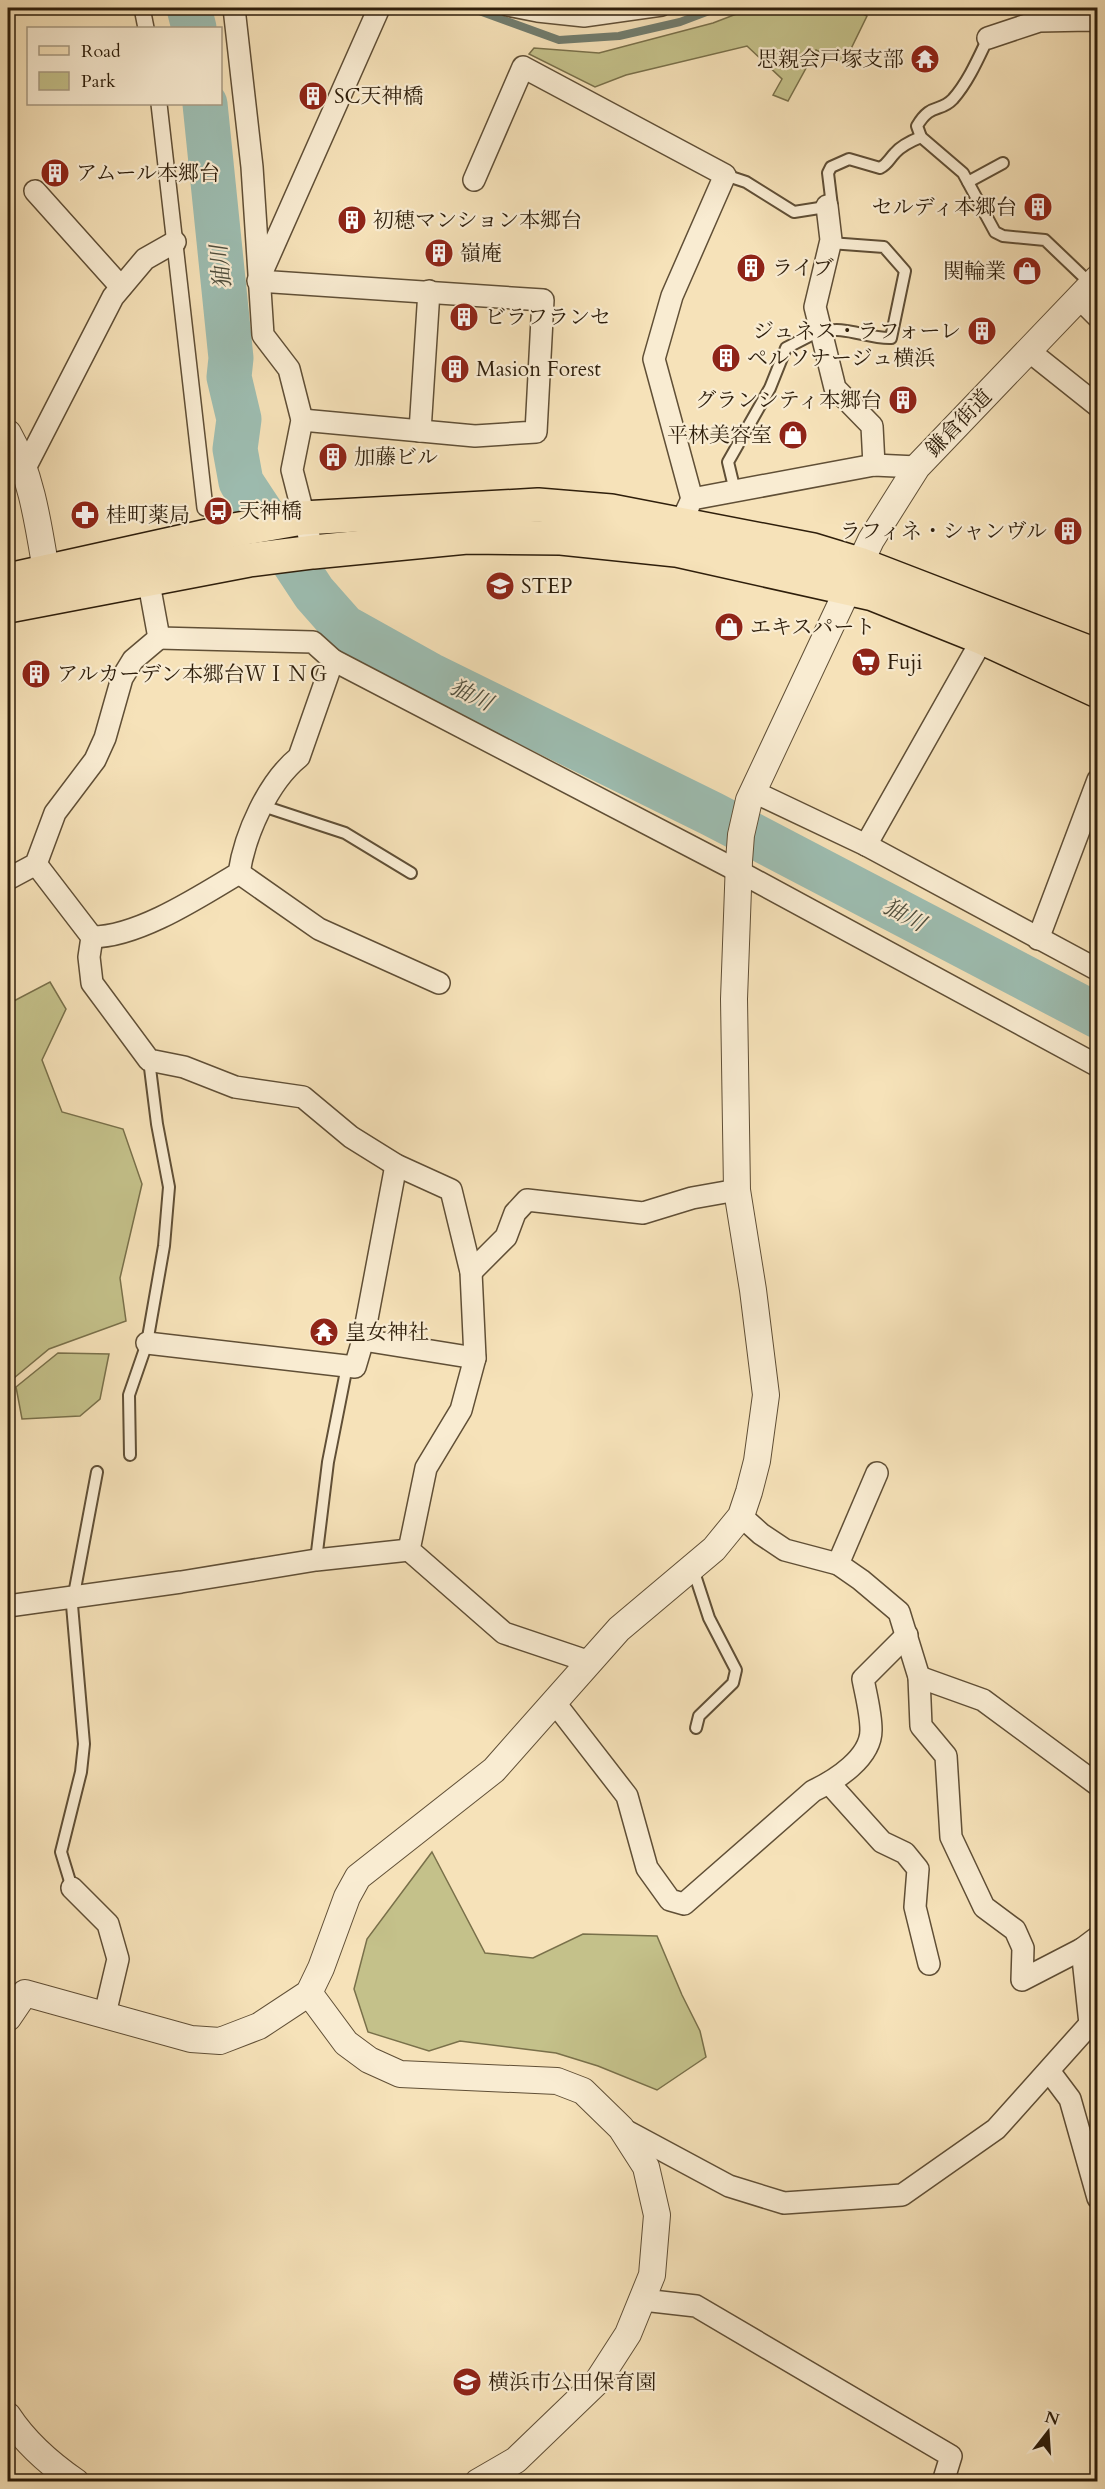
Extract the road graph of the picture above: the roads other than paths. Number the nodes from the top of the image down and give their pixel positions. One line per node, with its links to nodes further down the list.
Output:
1 (142, 8): 7 (street)
2 (234, 8): 19 (street)
3 (379, 8): 19 (street)
4 (507, 8): 5 (street)
5 (662, 8)
6 (1098, 22): 8 (street)
7 (146, 27)
8 (988, 38): 10 (lane)
9 (159, 105): 17 (street)
10 (921, 137): 14 (lane); 16 (lane)
11 (1003, 163): 14 (lane)
12 (725, 175): 13 (street); 16 (lane); 36 (street)
13 (474, 180)
14 (968, 182): 21 (lane)
15 (35, 191): 20 (street)
16 (827, 206): 18 (street)
17 (175, 242): 20 (street); 34 (street)
18 (830, 243): 24 (street); 24 (lane)
19 (258, 281): 22 (street); 27 (street)
20 (121, 287): 32 (street)
21 (1089, 287): 23 (street); 25 (street, 鎌倉街道)
22 (429, 291): 28 (street); 28 (street)
23 (1098, 316)
24 (821, 331): 30 (street); 33 (lane)
25 (1029, 351): 26 (street); 31 (street, 鎌倉街道)
26 (1098, 406)
27 (302, 420): 28 (street); 35 (street)
28 (420, 431)
29 (8, 433): 32 (street)
30 (874, 465): 31 (street); 33 (street)
31 (917, 467): 38 (street, 鎌倉街道)
32 (23, 472): 41 (street)
33 (735, 492): 36 (street)
34 (205, 508)
35 (303, 518): 36 (main road); 37 (street); 41 (main road)
36 (683, 524): 37 (main road); 38 (main road)
37 (314, 552): 39 (main road)
38 (853, 576): 44 (main road); 45 (main road); 49 (street, 鎌倉街道)
39 (148, 578): 41 (main road); 43 (street)
40 (8, 580): 41 (main road)
41 (48, 584): 42 (main road)
42 (8, 606)
43 (159, 638): 46 (street); 52 (street)
44 (982, 638): 47 (main road); 51 (street)
45 (1098, 656)
46 (333, 660): 50 (street); 53 (street)
47 (1098, 692)
48 (1098, 780): 58 (street)
49 (751, 795): 51 (street); 53 (street, 鎌倉街道)
50 (263, 806): 54 (street); 55 (lane)
51 (866, 845): 58 (street)
52 (36, 864): 56 (street); 57 (street)
53 (738, 866): 62 (street); 64 (street, 鎌倉街道)
54 (238, 873): 57 (street); 60 (street)
55 (411, 873)
56 (8, 879)
57 (92, 937): 61 (street)
58 (1038, 939): 59 (street)
59 (1098, 970)
60 (439, 983)
61 (149, 1060): 63 (street); 67 (lane)
62 (1098, 1066)
63 (396, 1165): 65 (street); 66 (street)
64 (736, 1190): 65 (street); 73 (street, 鎌倉街道)
65 (471, 1272): 68 (street)
66 (363, 1340): 68 (street); 69 (street)
67 (147, 1343): 69 (street); 70 (lane)
68 (475, 1358): 74 (street)
69 (347, 1365): 75 (lane)
70 (130, 1455)
71 (97, 1472): 78 (lane)
72 (877, 1473): 76 (street)
73 (741, 1516): 76 (street); 77 (street)
74 (409, 1550): 75 (street); 81 (street)
75 (316, 1560): 78 (street)
76 (838, 1564): 80 (street)
77 (692, 1568): 81 (street); 84 (lane)
78 (75, 1595): 79 (street); 87 (lane)
79 (8, 1606)
80 (907, 1635): 82 (street); 85 (street)
81 (590, 1662): 83 (street)
82 (919, 1677): 86 (street); 88 (street)
83 (555, 1703): 85 (street); 91 (street)
84 (696, 1728)
85 (829, 1784): 89 (street)
86 (1098, 1785)
87 (72, 1888): 92 (street)
88 (1090, 1943): 94 (street)
89 (929, 1964)
90 (16, 1990): 92 (street); 93 (street)
91 (309, 1993): 92 (street); 95 (street)
92 (105, 2014)
93 (8, 2018)
94 (1050, 2071): 95 (street); 96 (street)
95 (621, 2128): 97 (street)
96 (1098, 2198)
97 (643, 2300): 100 (street); 101 (street)
98 (8, 2416): 99 (street)
99 (76, 2481)
100 (478, 2481)
101 (943, 2481)

